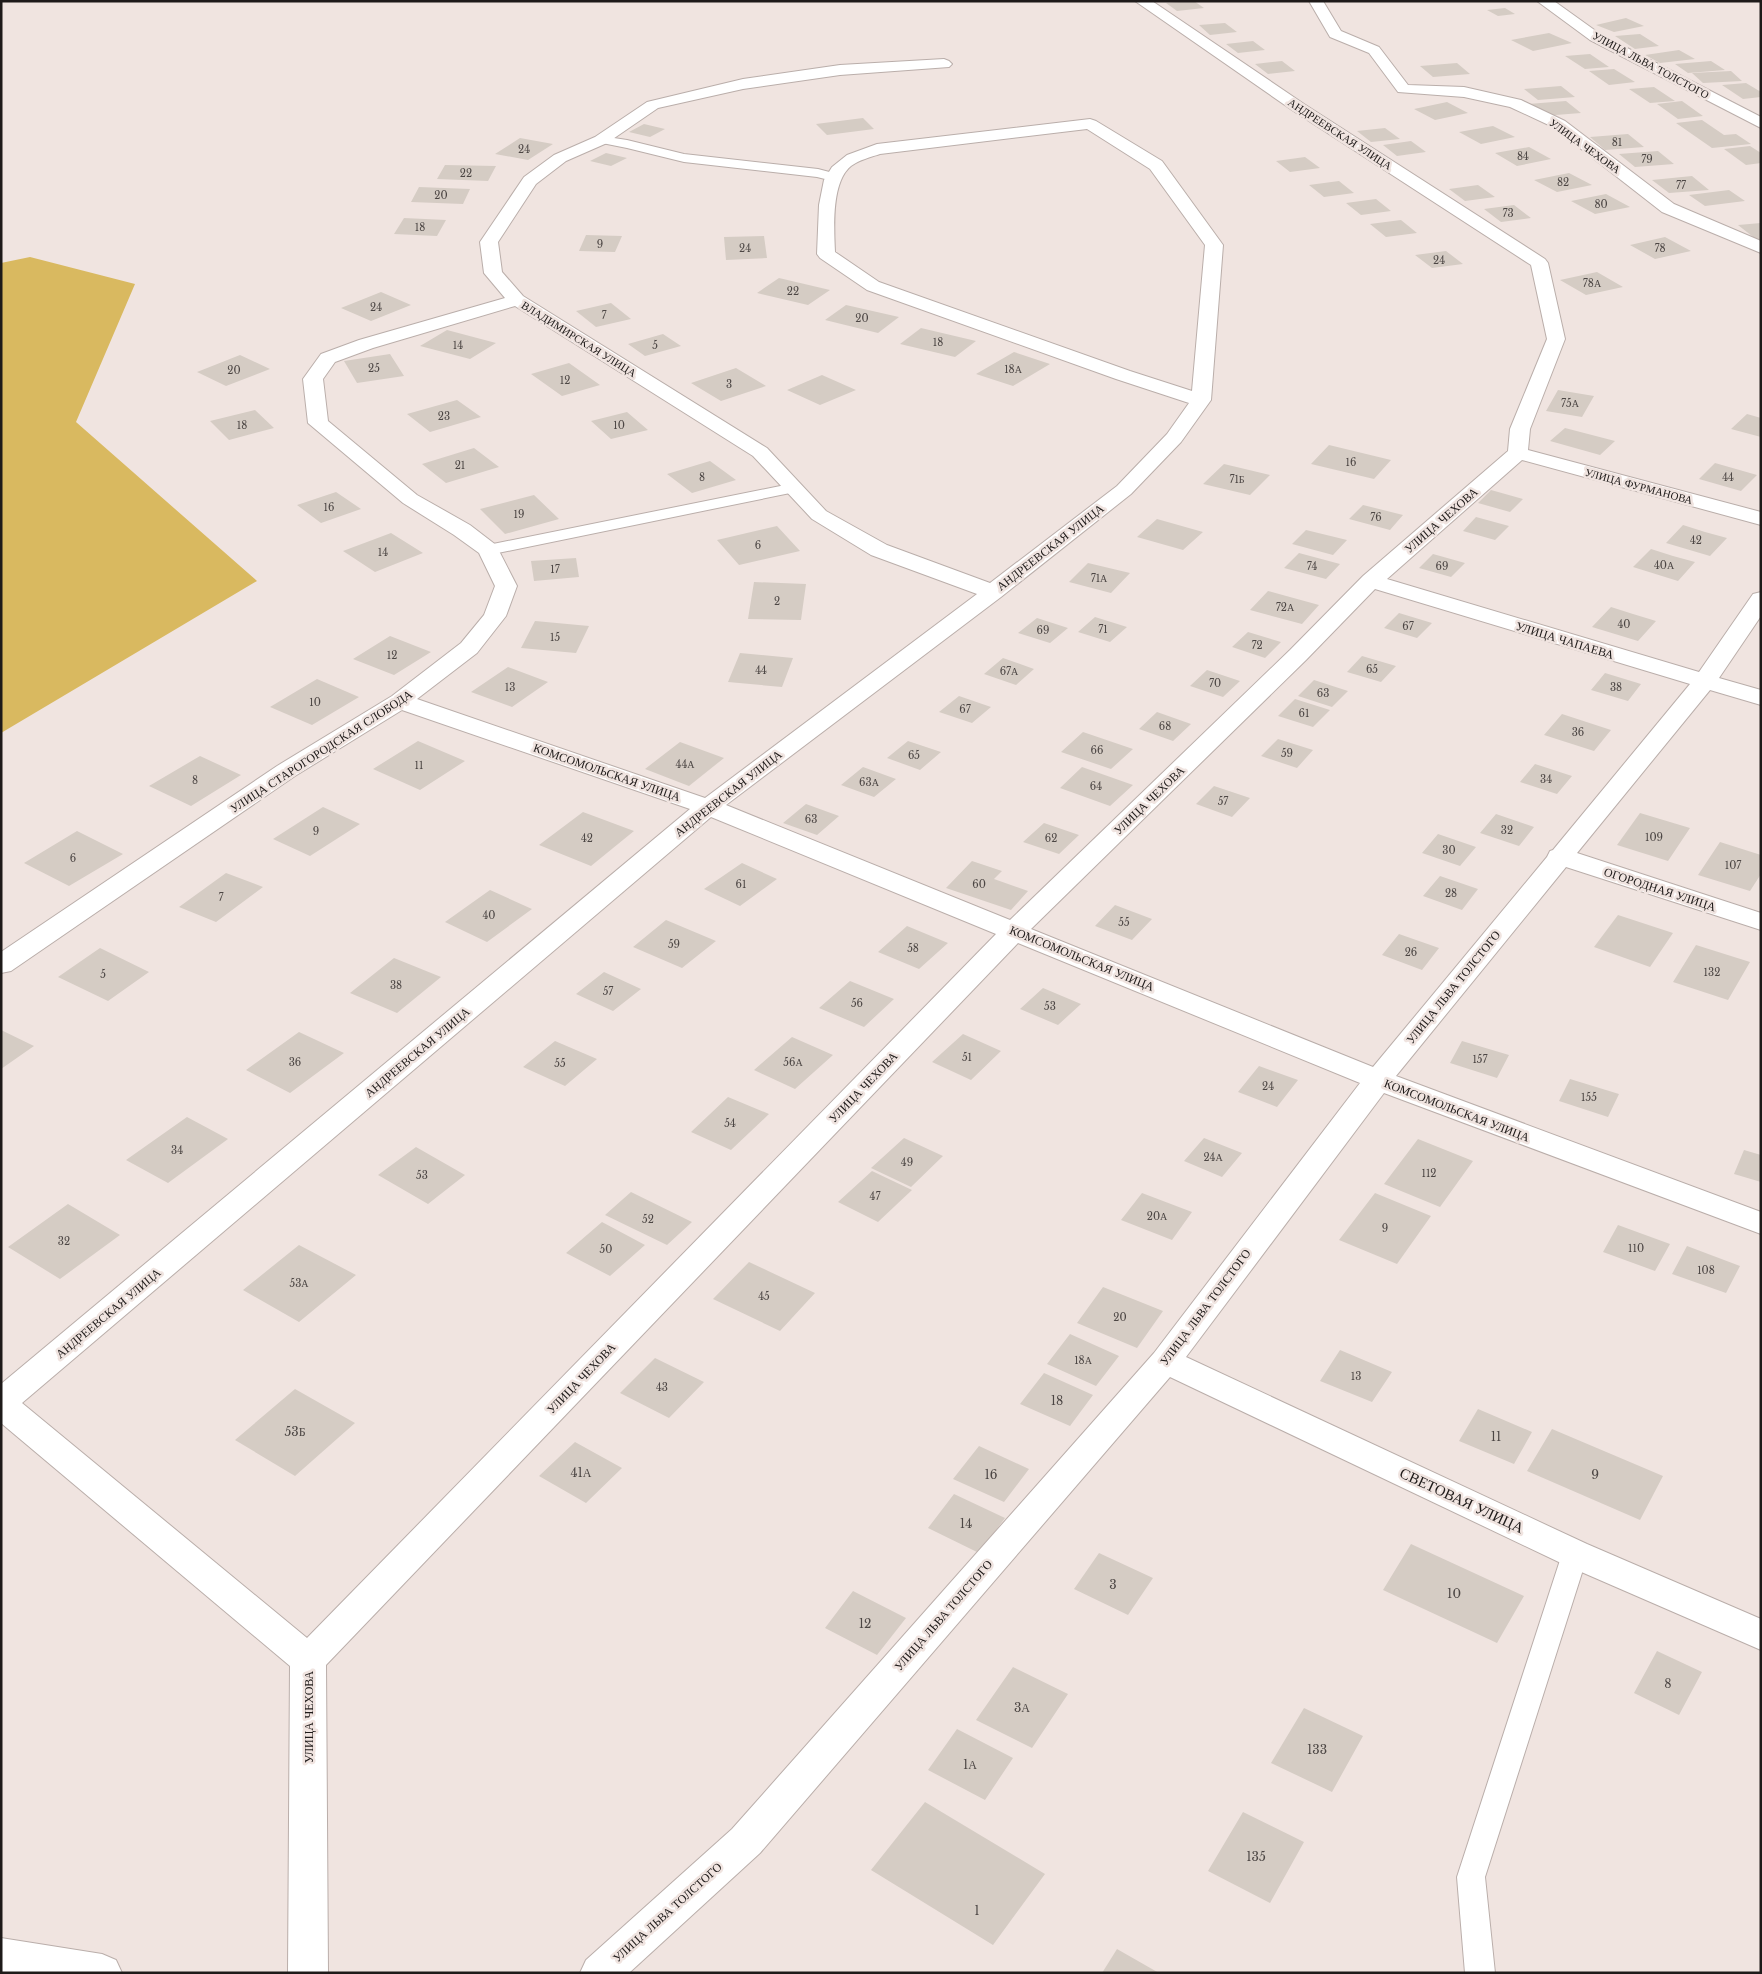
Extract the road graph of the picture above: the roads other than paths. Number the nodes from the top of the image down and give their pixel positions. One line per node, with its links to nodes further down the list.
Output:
1 (1142, 1): 11 (street, АНДРЕЕВСКАЯ УЛИЦА)
2 (1316, 1): 8 (street, УЛИЦА ЧЕХОВА)
3 (1544, 1): 5 (street, УЛИЦА ЛЬВА ТОЛСТОГО)
4 (944, 64): 6 (street, ВЛАДИМИРСКАЯ УЛИЦА)
5 (1761, 123)
6 (601, 140): 7 (lane); 9 (street, ВЛАДИМИРСКАЯ УЛИЦА)
7 (833, 177): 10 (street); 10 (street)
8 (1761, 248)
9 (517, 300): 12 (street, ВЛАДИМИРСКАЯ УЛИЦА); 14 (street, УЛИЦА СТАРОГОРОДСКАЯ СЛОБОДА)
10 (1201, 400): 16 (street, АНДРЕЕВСКАЯ УЛИЦА)
11 (1518, 453): 13 (street, УЛИЦА ФУРМАНОВА); 15 (street, УЛИЦА ЧЕХОВА)
12 (796, 488): 14 (lane); 16 (street, ВЛАДИМИРСКАЯ УЛИЦА)
13 (1761, 519)
14 (488, 550): 20 (street, УЛИЦА СТАРОГОРОДСКАЯ СЛОБОДА)
15 (1371, 581): 18 (street, УЛИЦА ЧАПАЕВА); 24 (street, УЛИЦА ЧЕХОВА)
16 (993, 592): 21 (street, АНДРЕЕВСКАЯ УЛИЦА)
17 (1761, 599): 18 (street, УЛИЦА ЛЬВА ТОЛСТОГО)
18 (1704, 682): 19 (street, УЛИЦА ЧАПАЕВА); 22 (street, УЛИЦА ЛЬВА ТОЛСТОГО)
19 (1761, 698)
20 (400, 701): 21 (street, КОМСОМОЛЬСКАЯ УЛИЦА); 25 (street, УЛИЦА СТАРОГОРОДСКАЯ СЛОБОДА)
21 (708, 807): 24 (street, КОМСОМОЛЬСКАЯ УЛИЦА); 29 (street, АНДРЕЕВСКАЯ УЛИЦА)
22 (1559, 856): 23 (street, ОГОРОДНАЯ УЛИЦА); 26 (street, УЛИЦА ЛЬВА ТОЛСТОГО)
23 (1761, 922)
24 (1015, 930): 26 (street, КОМСОМОЛЬСКАЯ УЛИЦА); 32 (street, УЛИЦА ЧЕХОВА)
25 (1, 965)
26 (1378, 1080): 27 (street, КОМСОМОЛЬСКАЯ УЛИЦА); 28 (street, УЛИЦА ЛЬВА ТОЛСТОГО)
27 (1761, 1224)
28 (1165, 1361): 30 (street, СВЕТОВАЯ УЛИЦА); 36 (street, УЛИЦА ЛЬВА ТОЛСТОГО)
29 (1, 1404): 32 (street)
30 (1575, 1554): 31 (street, СВЕТОВАЯ УЛИЦА); 37 (lane)
31 (1761, 1635)
32 (308, 1660): 35 (street, УЛИЦА ЧЕХОВА)
33 (1, 1956): 34 (street)
34 (102, 1973)
35 (308, 1973)
36 (600, 1973)
37 (1480, 1973)

